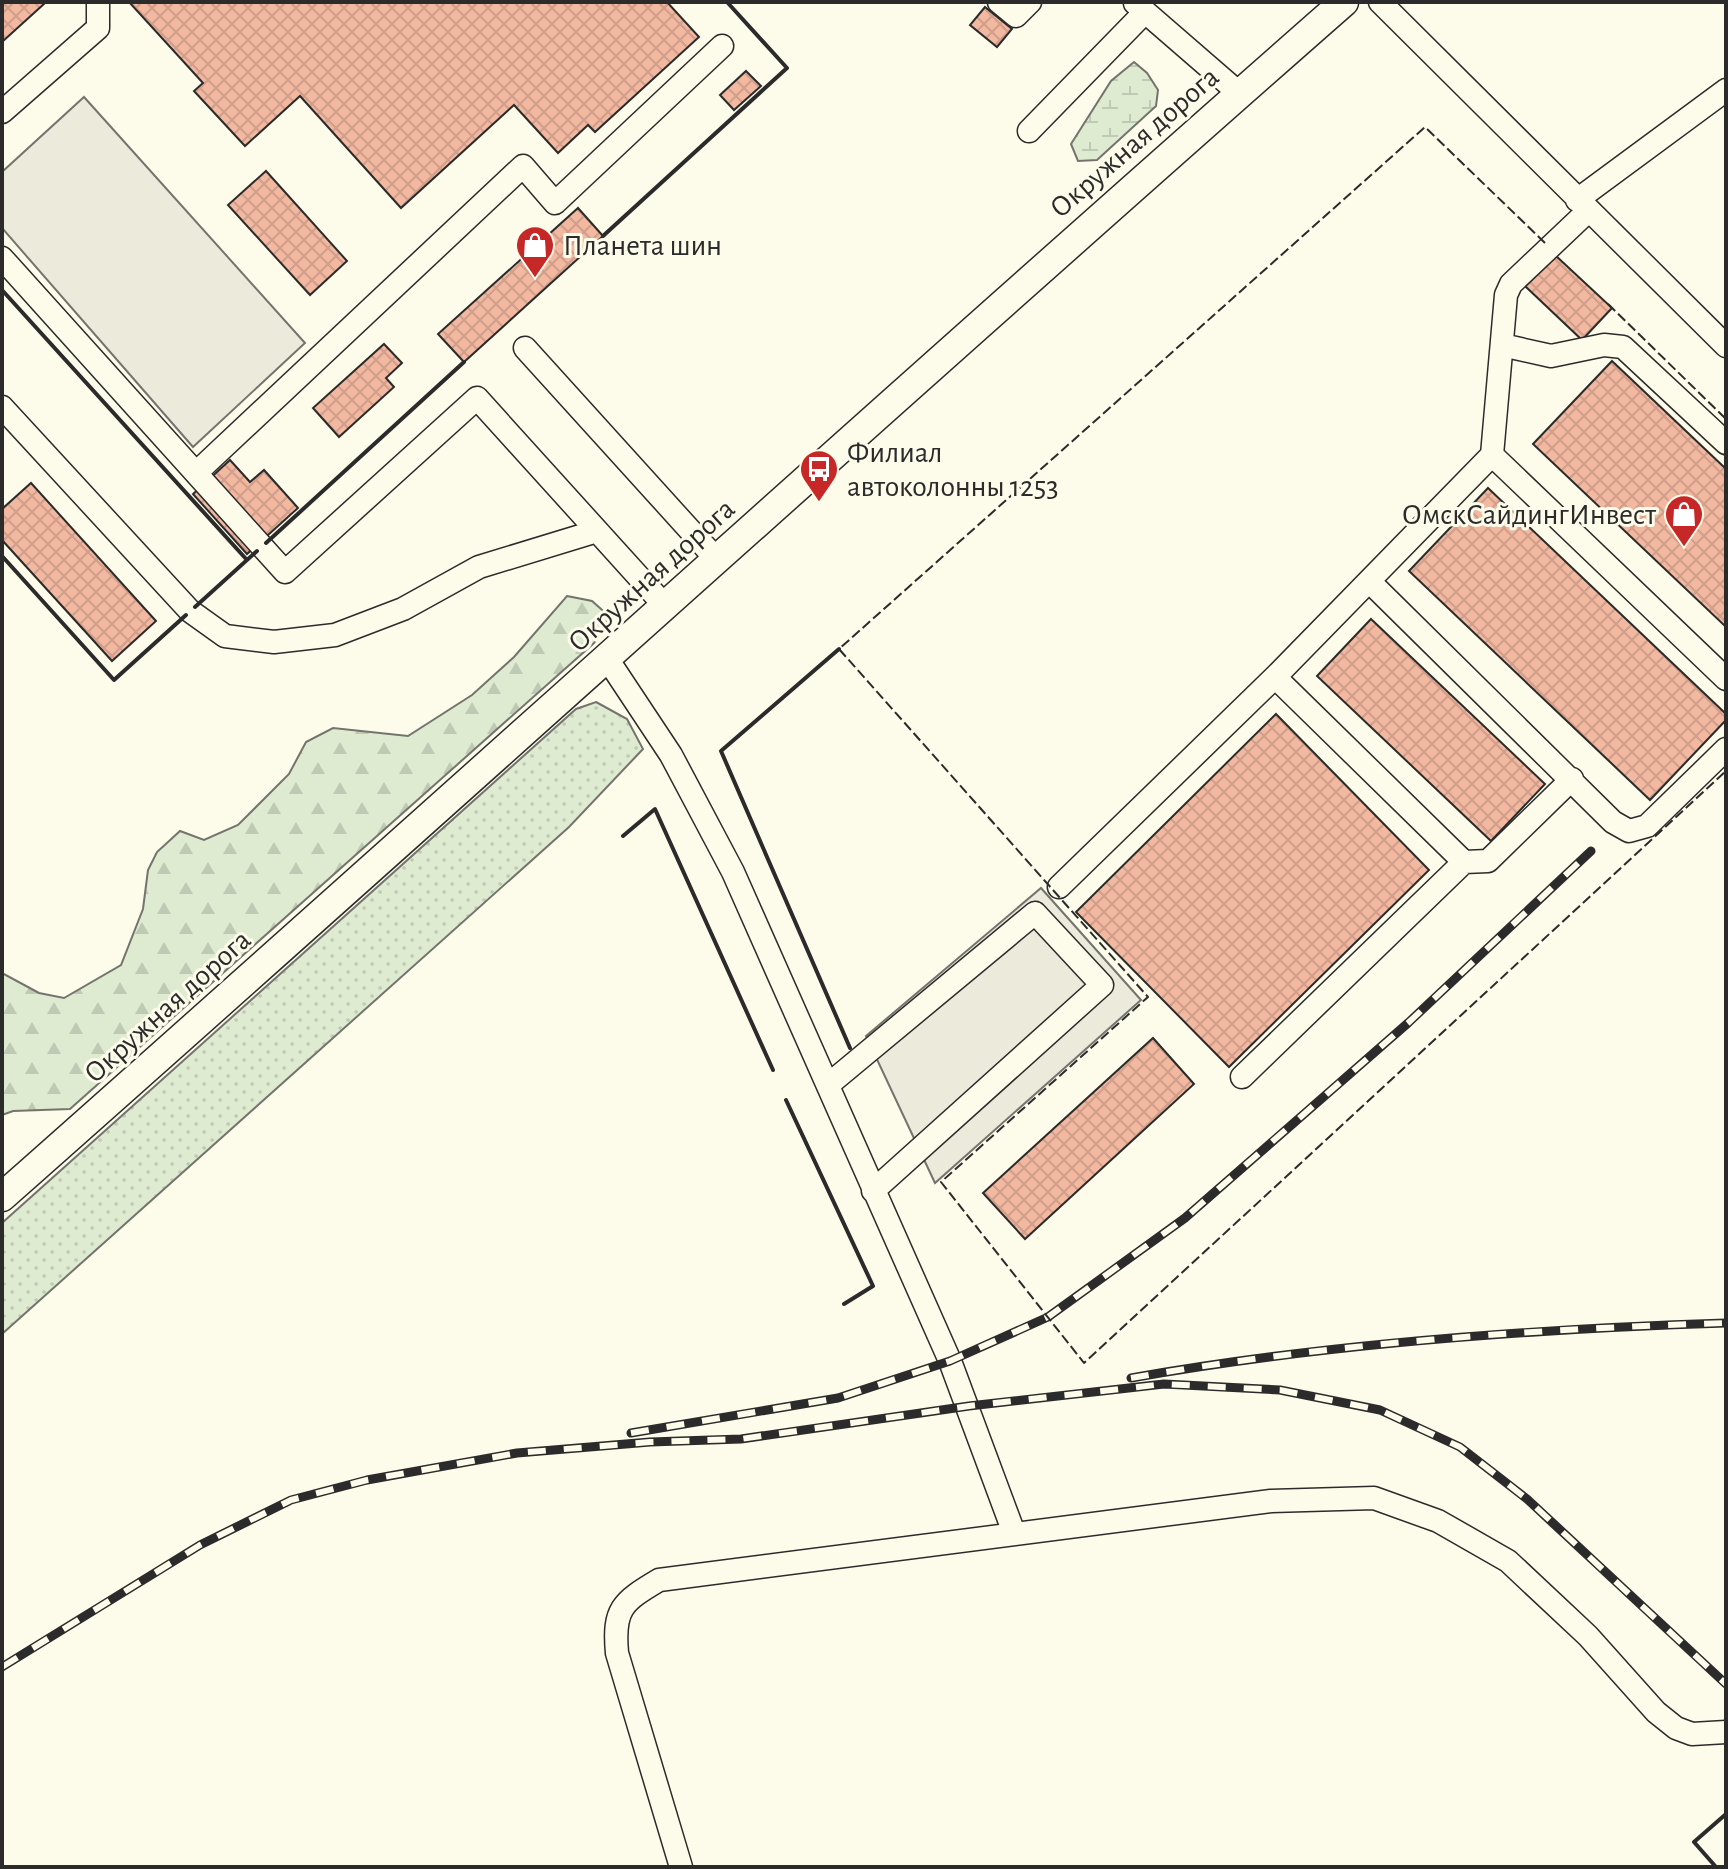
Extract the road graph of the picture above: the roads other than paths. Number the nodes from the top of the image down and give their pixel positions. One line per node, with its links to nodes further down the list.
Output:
1 (98, 2): 10 (street)
2 (999, 2): 3 (street)
3 (1030, 2)
4 (1344, 2): 9 (main road, Окружная дорога)
5 (1380, 2): 12 (street)
6 (1140, 7): 9 (street); 11 (street)
7 (722, 46): 20 (street)
8 (1726, 90): 12 (street)
9 (1240, 94): 22 (main road, Окружная дорога)
10 (2, 112)
11 (1029, 131)
12 (1582, 205): 14 (street); 15 (street)
13 (2, 258): 20 (street)
14 (1502, 345): 18 (street); 19 (street)
15 (1726, 346)
16 (525, 348): 22 (street)
17 (2, 407): 21 (street)
18 (1726, 443)
19 (1492, 455): 23 (street); 27 (street)
20 (196, 473): 21 (street)
21 (597, 531): 24 (street)
22 (718, 561): 24 (main road, Окружная дорога)
23 (1370, 582): 26 (street); 29 (street)
24 (666, 607): 25 (main road, Окружная дорога)
25 (608, 660): 33 (street); 35 (main road, Окружная дорога)
26 (1275, 677): 30 (street); 31 (street)
27 (1726, 679)
28 (1726, 749): 29 (street)
29 (1572, 779): 30 (street)
30 (1464, 862): 32 (street)
31 (1059, 887)
32 (1242, 1077)
33 (828, 1085): 34 (street); 34 (street)
34 (873, 1191): 36 (street)
35 (2, 1197)
36 (1014, 1533): 37 (street); 38 (street)
37 (1726, 1732)
38 (681, 1867)

